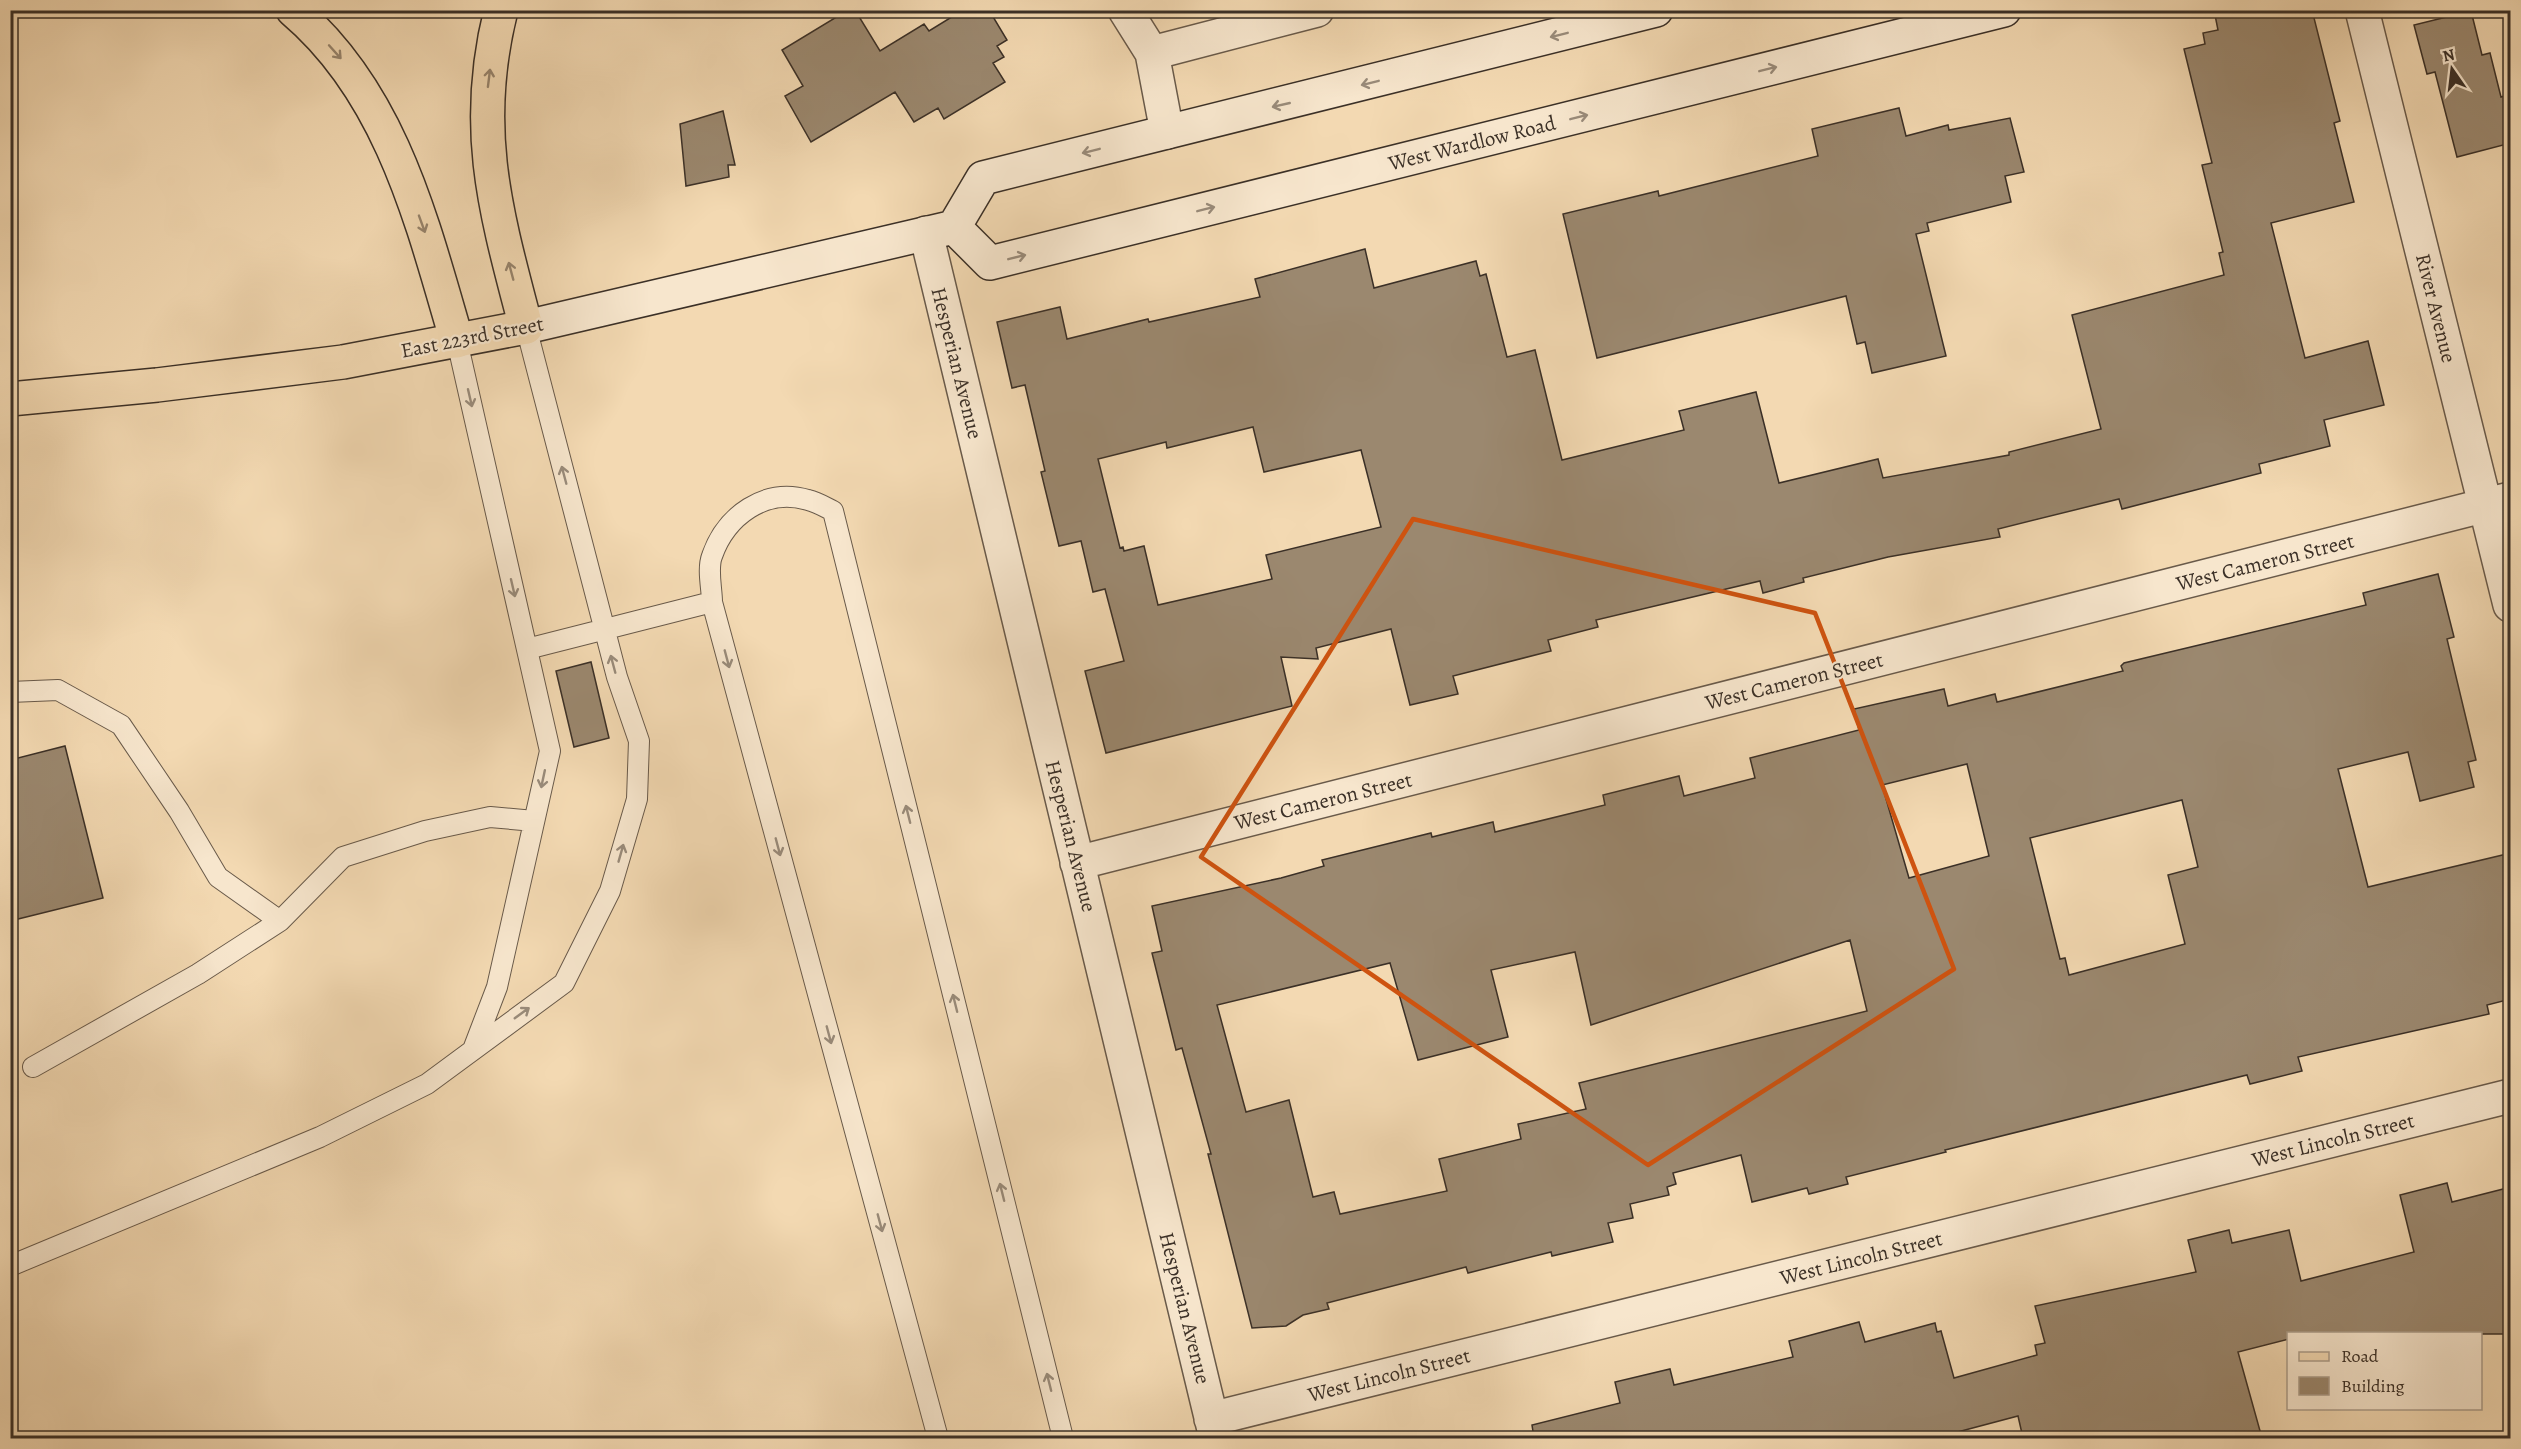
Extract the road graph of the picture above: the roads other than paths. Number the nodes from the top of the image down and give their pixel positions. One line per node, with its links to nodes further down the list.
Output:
1 (293, 10): 12 (main road, one-way to 12)
2 (501, 10): 11 (main road, one-way to 2)
3 (1125, 10): 8 (street)
4 (1317, 10): 8 (street)
5 (1656, 10): 9 (street, one-way to 9)
6 (2004, 10): 10 (street, West Wardlow Road, one-way to 6)
7 (2362, 10): 14 (street, River Avenue)
8 (1152, 53): 9 (street)
9 (1167, 132): 10 (street, one-way to 10)
10 (940, 230): 11 (street, East 223rd Street); 21 (street, Hesperian Avenue)
11 (526, 327): 12 (main road, East 223rd Street); 17 (lane, one-way to 11)
12 (457, 341): 13 (main road, East 223rd Street); 18 (lane, one-way to 18)
13 (10, 399)
14 (2498, 503): 16 (street, River Avenue); 21 (street, West Cameron Street)
15 (712, 602): 17 (lane); 28 (lane, one-way to 28); 29 (lane, one-way to 15)
16 (2511, 605)
17 (604, 629): 18 (lane); 23 (lane, one-way to 17)
18 (527, 649): 20 (lane, one-way to 20)
19 (10, 692): 22 (lane)
20 (534, 820): 22 (lane); 23 (lane)
21 (1077, 863): 27 (street, Hesperian Avenue)
22 (280, 921): 24 (lane)
23 (474, 1047): 26 (lane)
24 (33, 1067)
25 (2511, 1096): 27 (street, West Lincoln Street)
26 (10, 1266)
27 (1214, 1429)
28 (938, 1438)
29 (1063, 1438)

